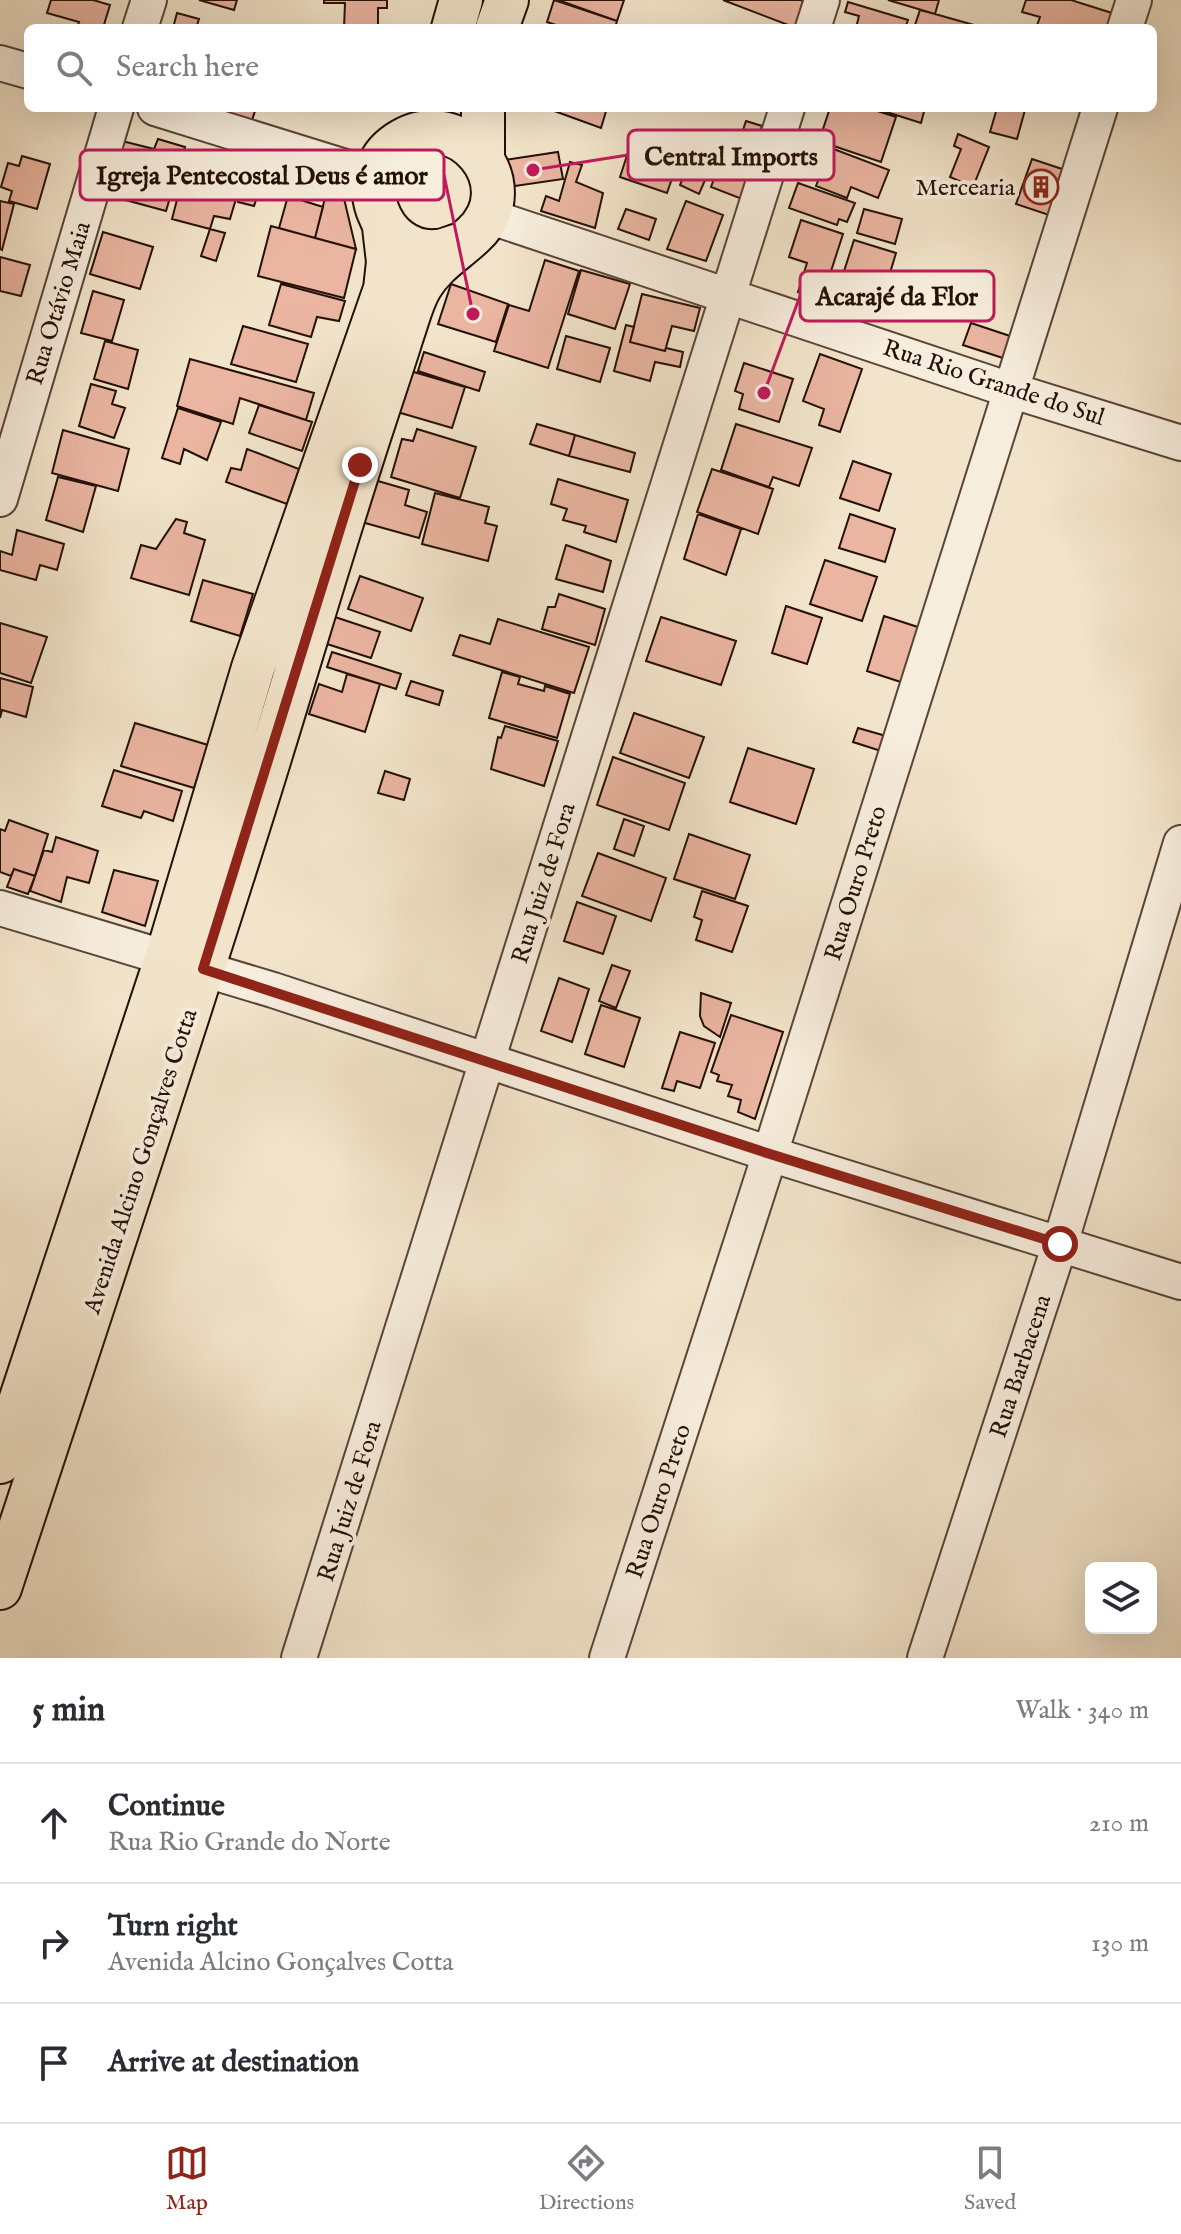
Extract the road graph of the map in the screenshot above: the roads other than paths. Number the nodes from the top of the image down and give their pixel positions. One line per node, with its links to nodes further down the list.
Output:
1 (149, 0): 6 (street)
2 (461, 0): 7 (main road)
3 (507, 0): 8 (main road)
4 (822, 0): 9 (street)
5 (1134, 0): 10 (street)
6 (141, 24)
7 (454, 24)
8 (498, 24)
9 (814, 24)
10 (1126, 24)
11 (0, 63): 12 (street)
12 (24, 70)
13 (115, 112): 26 (street, Rua Otávio Maia)
14 (173, 112): 20 (street)
15 (414, 112): 20 (main road)
16 (483, 112): 19 (main road)
17 (786, 112): 23 (street, Rua Juiz de Fora)
18 (1099, 112): 24 (street, Rua Ouro Preto)
19 (483, 159): 20 (main road); 22 (main road)
20 (385, 160): 21 (main road)
21 (384, 227): 22 (main road); 29 (main road, Avenida Alcino Gonçalves Cotta)
22 (475, 230): 23 (street, Rua Rio Grande do Sul); 29 (main road, Avenida Alcino Gonçalves Cotta)
23 (728, 294): 24 (street, Rua Rio Grande do Sul); 30 (street, Rua Juiz de Fora)
24 (1010, 390): 25 (street, Rua Rio Grande do Sul); 31 (street, Rua Ouro Preto)
25 (1181, 443)
26 (0, 499)
27 (1181, 843): 32 (street, Rua Barbacena)
28 (0, 908): 29 (street)
29 (184, 964): 30 (street); 34 (main road, Avenida Alcino Gonçalves Cotta); 35 (main road, Avenida Alcino Gonçalves Cotta)
30 (487, 1060): 31 (street); 36 (street, Rua Juiz de Fora)
31 (770, 1154): 32 (street); 37 (street, Rua Ouro Preto)
32 (1060, 1244): 33 (street); 38 (street, Rua Barbacena)
33 (1181, 1282)
34 (0, 1462)
35 (0, 1588)
36 (299, 1658)
37 (607, 1658)
38 (925, 1658)

